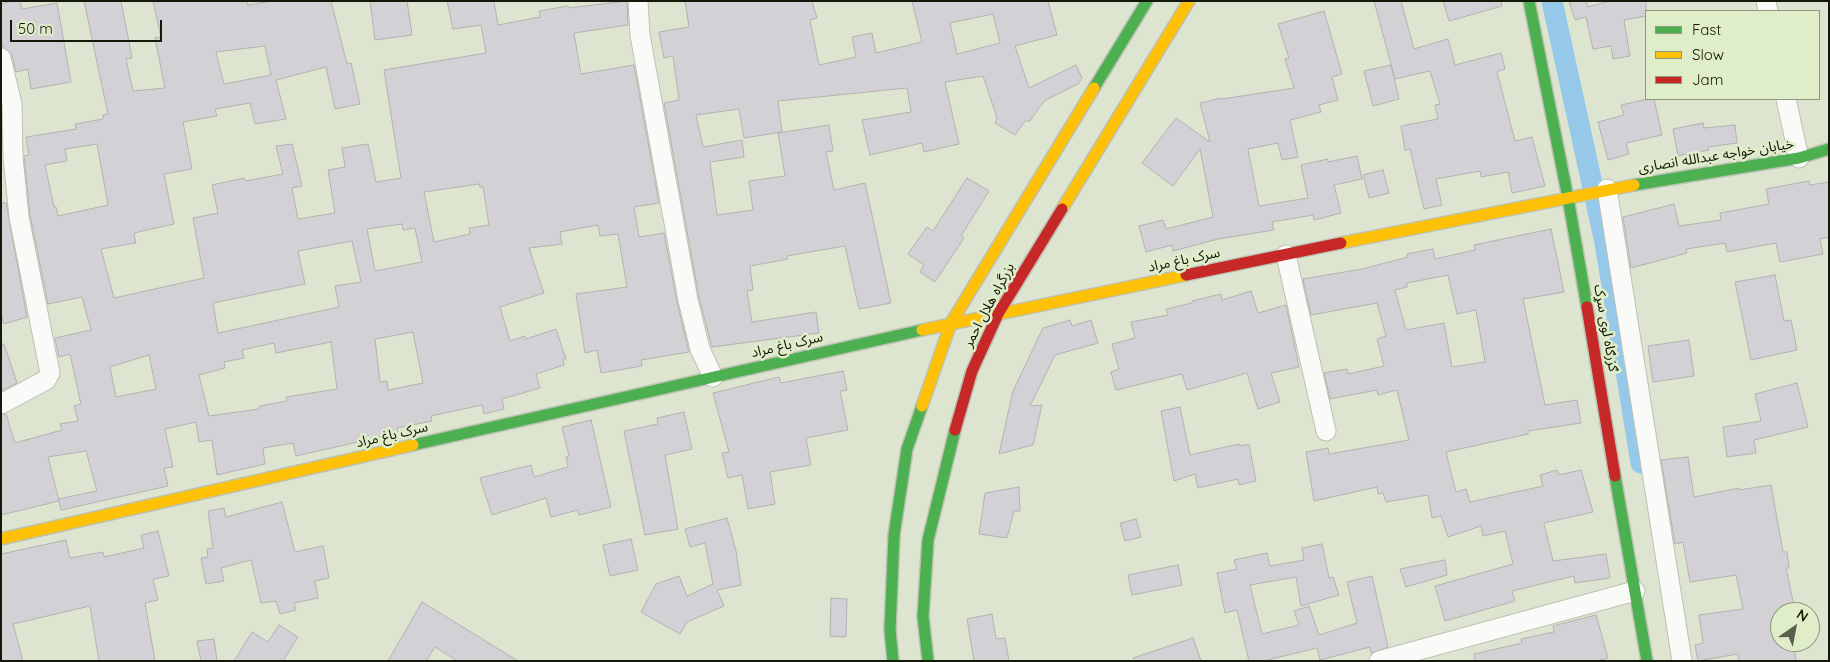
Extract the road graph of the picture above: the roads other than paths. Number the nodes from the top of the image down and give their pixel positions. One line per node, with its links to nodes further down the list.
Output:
1 (638, 1): 15 (street)
2 (1146, 1): 14 (main road, بزرگراه هلال احمر)
3 (1189, 1): 13 (main road, بزرگراه هلال احمر)
4 (1529, 1): 11 (main road, ګزرګاه لوی سړک)
5 (1, 58): 16 (street)
6 (1786, 100): 8 (street)
7 (1829, 149): 8 (main road, خیابان خواجه عبدالله انصاری)
8 (1799, 158): 9 (main road, خیابان خواجه عبدالله انصاری)
9 (1607, 189): 10 (main road, خیابان خواجه عبدالله انصاری); 24 (street)
10 (1583, 195): 11 (main road, سرک باغ مراد)
11 (1568, 198): 12 (main road, سرک باغ مراد); 19 (main road, ګزرګاه لوی سړک)
12 (1286, 255): 13 (main road, سرک باغ مراد); 17 (street)
13 (998, 314): 14 (main road, سرک باغ مراد); 21 (main road, بزرگراه هلال احمر)
14 (951, 323): 15 (main road, سرک باغ مراد); 20 (main road, بزرگراه هلال احمر)
15 (713, 377): 18 (main road, سرک باغ مراد)
16 (1, 404)
17 (1326, 431)
18 (1, 539)
19 (1635, 591): 22 (street); 23 (main road, ګزرګاه لوی سړک)
20 (894, 661)
21 (928, 661)
22 (1379, 661)
23 (1647, 661)
24 (1682, 661)

